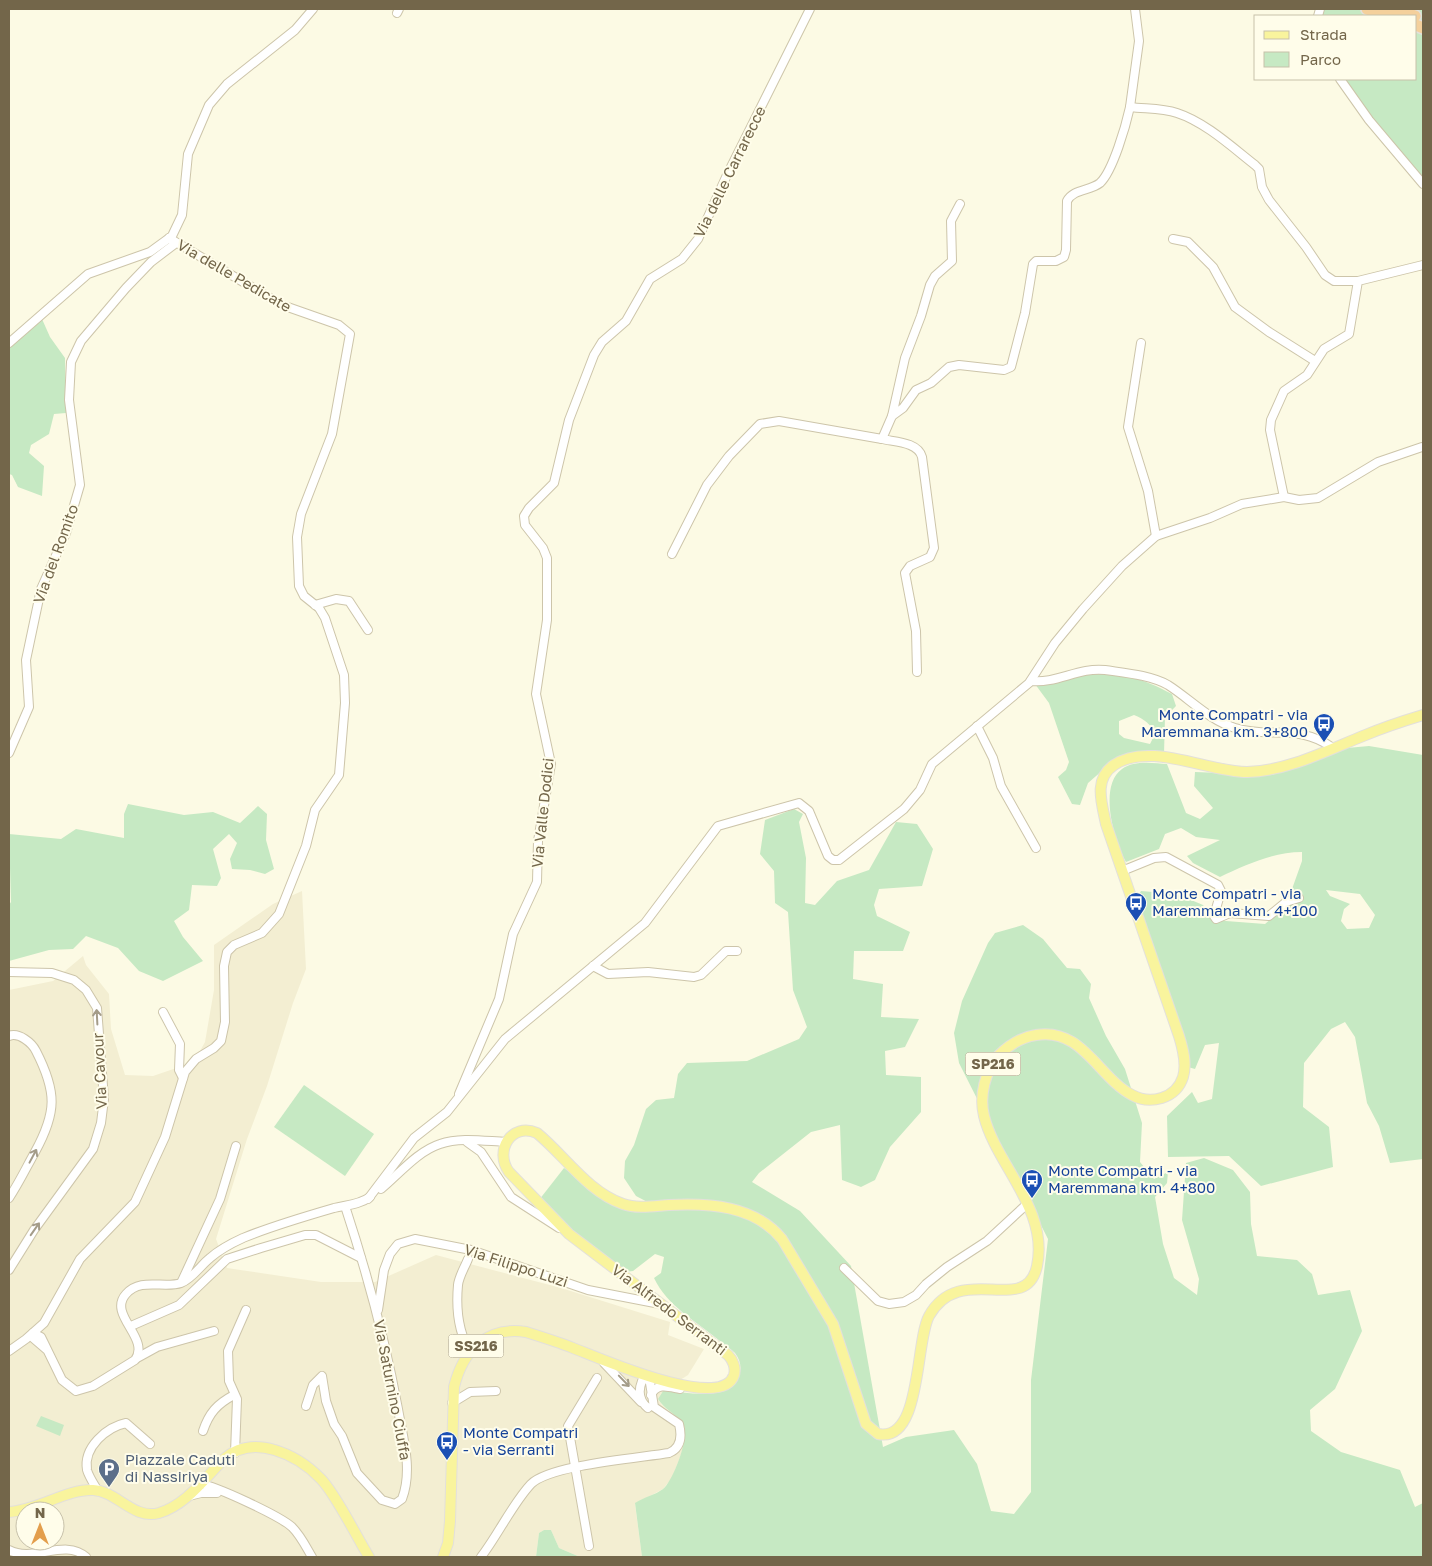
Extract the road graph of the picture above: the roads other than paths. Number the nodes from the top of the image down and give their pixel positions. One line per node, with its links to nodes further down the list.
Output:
1 (313, 9): 13 (street)
2 (810, 9): 23 (street, Via delle Carrarecce)
3 (1135, 9): 9 (street)
4 (1367, 9): 6 (highway)
5 (1393, 9): 7 (highway)
6 (1386, 15)
7 (1413, 15)
8 (1341, 80): 10 (street)
9 (1130, 107): 15 (street); 19 (street)
10 (1423, 184)
11 (960, 204): 19 (street)
12 (1173, 239): 18 (street)
13 (173, 241): 16 (street); 26 (street, Via delle Pedicate); 33 (street, Via del Romito)
14 (1423, 265): 15 (street)
15 (1358, 282): 18 (street)
16 (9, 342)
17 (1141, 343): 24 (street)
18 (1315, 361): 22 (street)
19 (892, 416): 20 (street)
20 (882, 439): 25 (street); 28 (street)
21 (1422, 447): 22 (street)
22 (1284, 497): 24 (street)
23 (524, 524): 43 (street, Via Valle Dodici)
24 (1156, 536): 29 (street)
25 (672, 554)
26 (315, 605): 27 (street); 42 (street, Via delle Pedicate)
27 (368, 630)
28 (917, 672)
29 (1031, 680): 31 (street); 32 (street)
30 (1423, 714): 32 (main road, SP216)
31 (977, 726): 34 (street); 38 (street)
32 (1333, 748): 35 (main road, SP216)
33 (9, 753)
34 (1036, 848)
35 (1122, 871): 36 (street); 49 (main road, SP216)
36 (1299, 898)
37 (737, 951): 38 (street)
38 (593, 966): 43 (street)
39 (9, 972): 55 (street, Via Cavour, one-way to 39)
40 (163, 1012): 42 (street)
41 (9, 1036): 47 (street, one-way to 41)
42 (183, 1078): 62 (street, Via delle Pedicate)
43 (458, 1097): 48 (street)
44 (463, 1140): 45 (street); 48 (street); 51 (street)
45 (506, 1142): 49 (main road, SP216); 51 (main road, Via Alfredo Serranti / SS216)
46 (236, 1146): 58 (street)
47 (9, 1198)
48 (368, 1199): 50 (street)
49 (1027, 1204): 54 (street)
50 (345, 1206): 52 (street, Via Saturnino Ciuffa); 58 (street)
51 (569, 1234): 60 (main road, Via Alfredo Serranti / SS216)
52 (361, 1258): 57 (street, Via Saturnino Ciuffa); 63 (street)
53 (468, 1259): 69 (street)
54 (844, 1268)
55 (9, 1270)
56 (383, 1276): 57 (street); 60 (street, Via Filippo Luzi); 61 (street, Via Filippo Luzi)
57 (368, 1279): 61 (street, Via Saturnino Ciuffa)
58 (182, 1282): 63 (street)
59 (246, 1310): 76 (street)
60 (668, 1310): 74 (main road, Via Alfredo Serranti / SS216)
61 (378, 1313): 79 (street, Via Saturnino Ciuffa)
62 (44, 1322): 65 (street); 67 (street)
63 (130, 1326): 71 (street)
64 (214, 1331): 71 (street)
65 (34, 1333): 66 (street); 67 (street)
66 (20, 1344): 67 (street); 68 (street)
67 (44, 1345): 71 (street)
68 (9, 1350)
69 (471, 1353): 70 (main road, Via Alfredo Serranti / SS216); 78 (main road, Via Alfredo Serranti / SS216)
70 (596, 1358): 72 (main road, Via Alfredo Serranti / SS216); 80 (street, one-way to 80)
71 (135, 1360)
72 (649, 1376): 74 (main road, Via Alfredo Serranti / SS216); 77 (street); 80 (street)
73 (597, 1378): 85 (street)
74 (706, 1387): 77 (street)
75 (496, 1391): 78 (street)
76 (234, 1395): 81 (street); 84 (street)
77 (651, 1397): 82 (street)
78 (452, 1403): 97 (main road, Via Alfredo Serranti / SS216)
79 (306, 1406)
80 (648, 1408): 82 (street)
81 (202, 1431)
82 (681, 1439): 85 (street)
83 (150, 1444): 88 (street)
84 (235, 1453): 86 (main road); 96 (main road)
85 (576, 1468): 92 (street); 98 (street)
86 (212, 1472): 87 (main road); 89 (street)
87 (200, 1484): 89 (street); 90 (main road)
88 (98, 1491): 90 (main road); 91 (main road)
89 (216, 1491): 90 (street); 95 (street)
90 (185, 1498)
91 (9, 1512)
92 (589, 1546)
93 (9, 1550): 94 (street)
94 (86, 1557)
95 (312, 1557)
96 (369, 1557)
97 (443, 1557)
98 (481, 1557)

